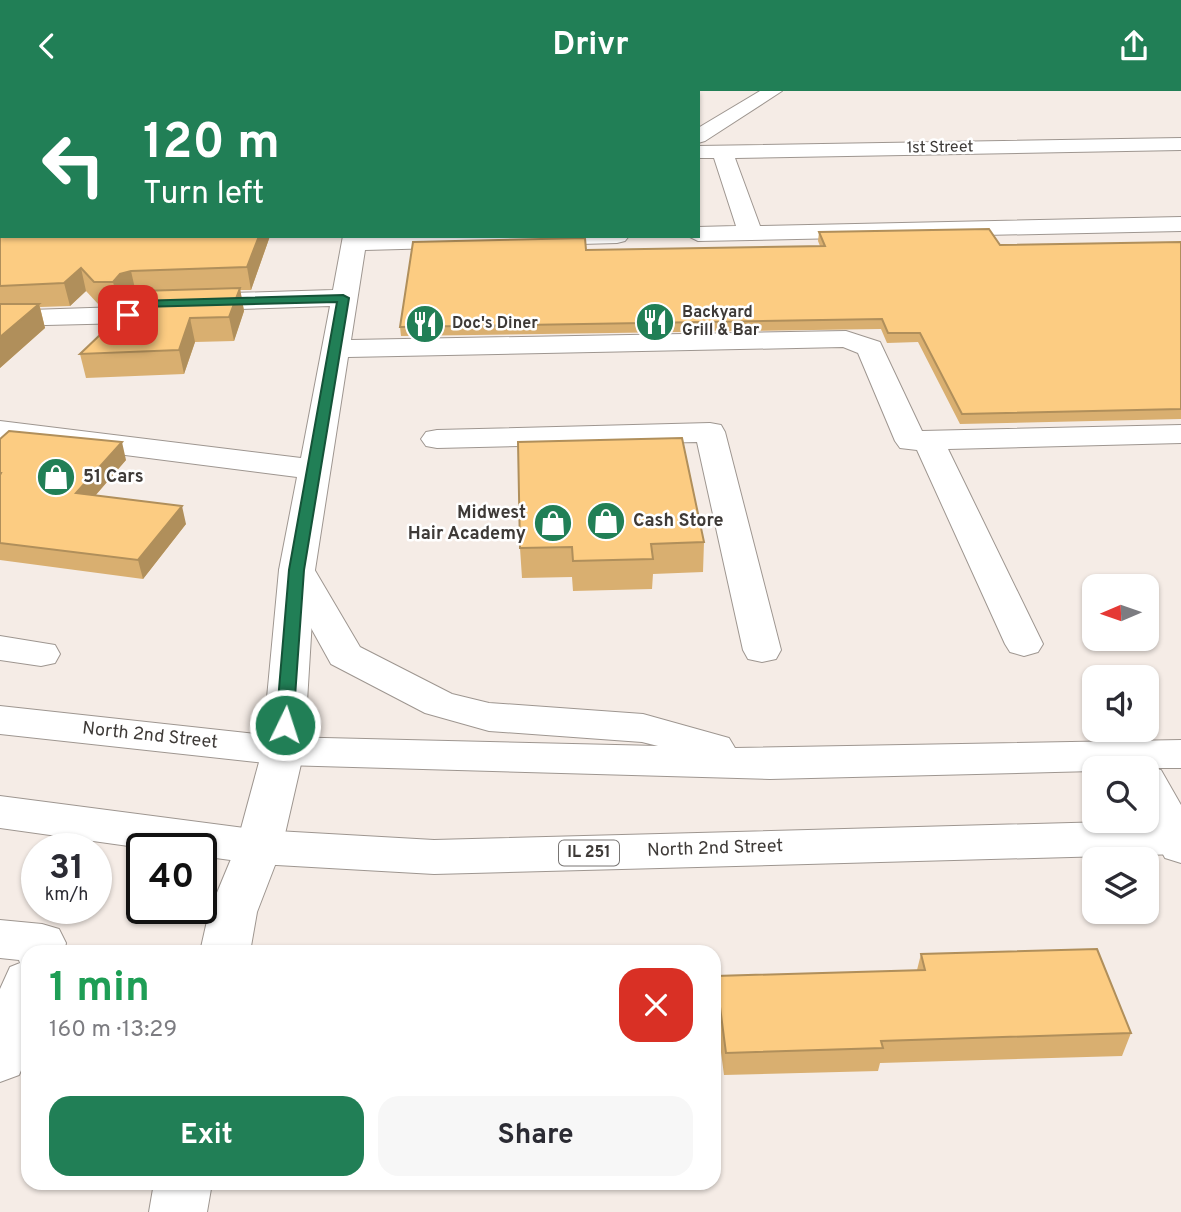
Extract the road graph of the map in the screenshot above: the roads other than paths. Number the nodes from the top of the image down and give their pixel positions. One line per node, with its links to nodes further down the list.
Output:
1 (773, 91): 2 (street)
2 (700, 136)
3 (1181, 144): 5 (street, 1st Street)
4 (700, 152): 5 (street, 1st Street)
5 (722, 152): 7 (street)
6 (1181, 224): 7 (street)
7 (750, 232): 8 (street)
8 (700, 234)
9 (486, 238): 10 (street)
10 (354, 240): 11 (street)
11 (343, 298): 12 (street); 13 (street)
12 (5, 318)
13 (334, 349): 17 (street); 18 (street)
14 (0, 430): 18 (street)
15 (1181, 434): 17 (street)
16 (437, 439): 22 (street)
17 (928, 441): 20 (street)
18 (312, 469): 19 (street)
19 (297, 570): 25 (street); 28 (street)
20 (1024, 643)
21 (0, 648): 23 (street)
22 (762, 650)
23 (41, 654)
24 (0, 720): 25 (street, North 2nd Street)
25 (283, 751): 28 (street, North 2nd Street); 33 (street)
26 (1181, 754): 27 (street, North 2nd Street)
27 (1159, 761)
28 (770, 764): 29 (street, North 2nd Street)
29 (1082, 767)
30 (1159, 804): 32 (street)
31 (0, 812): 33 (street, North 2nd Street / IL 251)
32 (1179, 840): 33 (street, North 2nd Street / IL 251)
33 (259, 847): 36 (street)
34 (0, 939): 35 (street)
35 (41, 945)
36 (226, 945)
37 (21, 1000): 38 (street)
38 (0, 1059)
39 (182, 1190): 40 (street)
40 (178, 1212)

